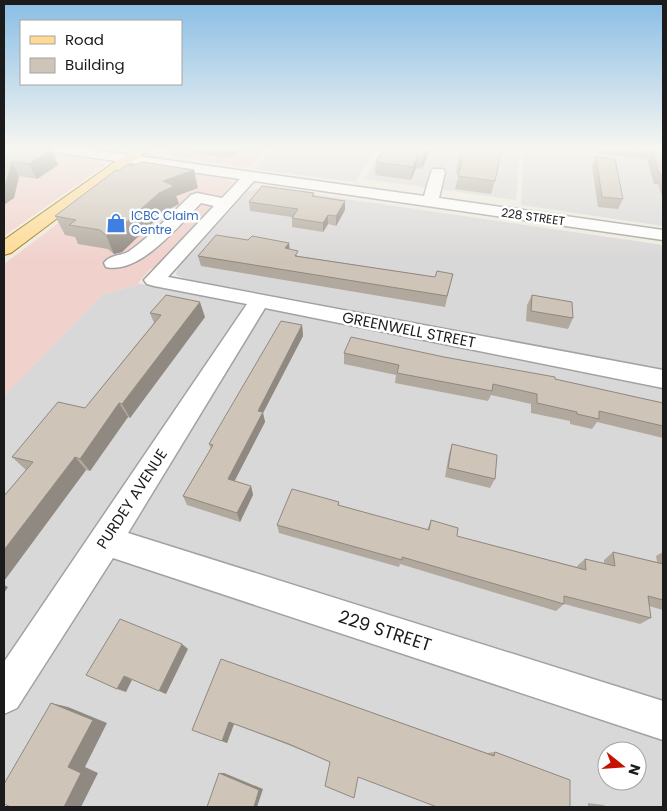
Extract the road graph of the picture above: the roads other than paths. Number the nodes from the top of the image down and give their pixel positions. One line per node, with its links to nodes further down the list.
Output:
1 (92, 185): 8 (main road)
2 (243, 185): 6 (street)
3 (306, 185): 5 (street, 228 STREET)
4 (435, 185): 5 (street)
5 (430, 202): 7 (street, 228 STREET)
6 (226, 203): 9 (street); 10 (street, GREENWELL STREET)
7 (663, 235)
8 (4, 249)
9 (113, 263)
10 (258, 301): 11 (street, GREENWELL STREET); 12 (street, PURDEY AVENUE)
11 (663, 379)
12 (106, 541): 13 (street, PURDEY AVENUE); 14 (street, 229 STREET)
13 (4, 695)
14 (663, 721)

